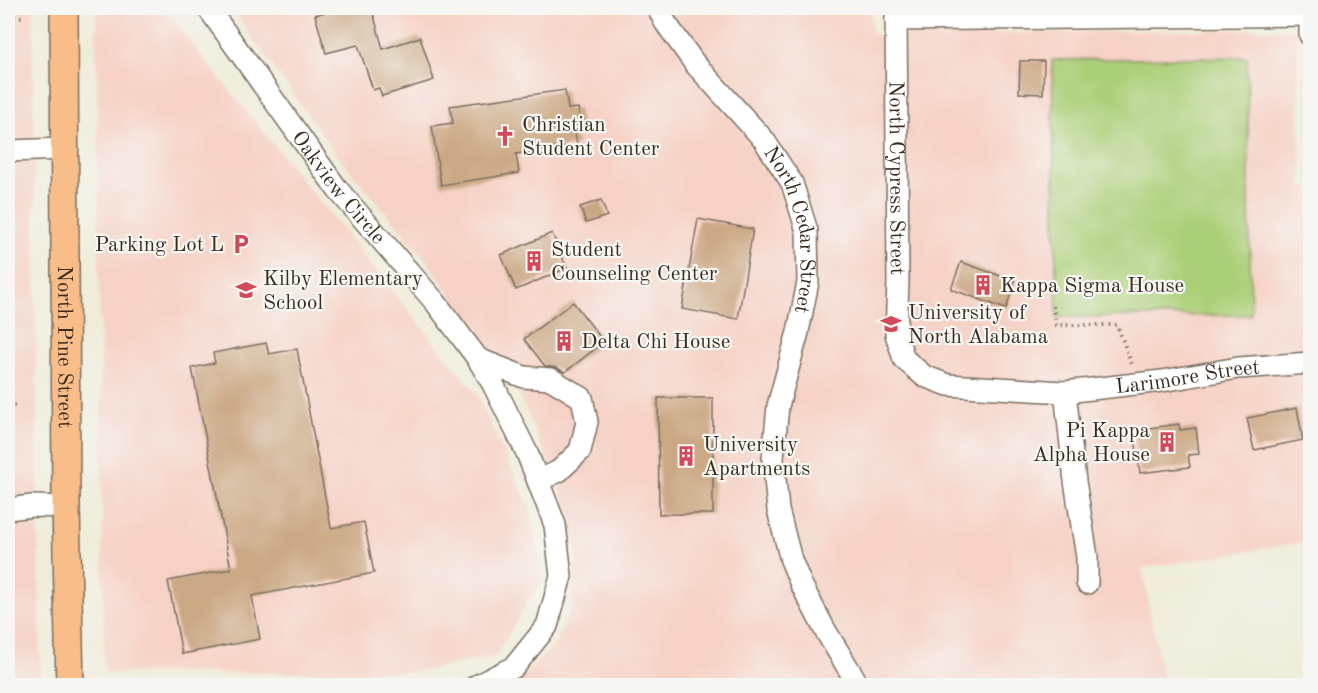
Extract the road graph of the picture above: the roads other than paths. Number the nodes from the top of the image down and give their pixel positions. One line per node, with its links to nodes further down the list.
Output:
1 (64, 8): 9 (main road, North Pine Street)
2 (208, 8): 11 (street, Oakview Circle)
3 (658, 8): 20 (street, North Cedar Street)
4 (1310, 8): 7 (street)
5 (1081, 13): 6 (street); 7 (street)
6 (896, 14): 13 (street, North Cypress Street)
7 (1310, 15): 8 (street)
8 (1311, 35)
9 (64, 149): 10 (street); 15 (main road, North Pine Street)
10 (8, 151)
11 (478, 359): 14 (street, Oakview Circle); 14 (street)
12 (1311, 363): 13 (street, Larimore Street)
13 (1065, 392): 17 (street)
14 (538, 481): 19 (street, Oakview Circle)
15 (66, 507): 16 (street); 18 (main road, North Pine Street)
16 (8, 509)
17 (1087, 583)
18 (70, 686)
19 (476, 686)
20 (859, 686)

